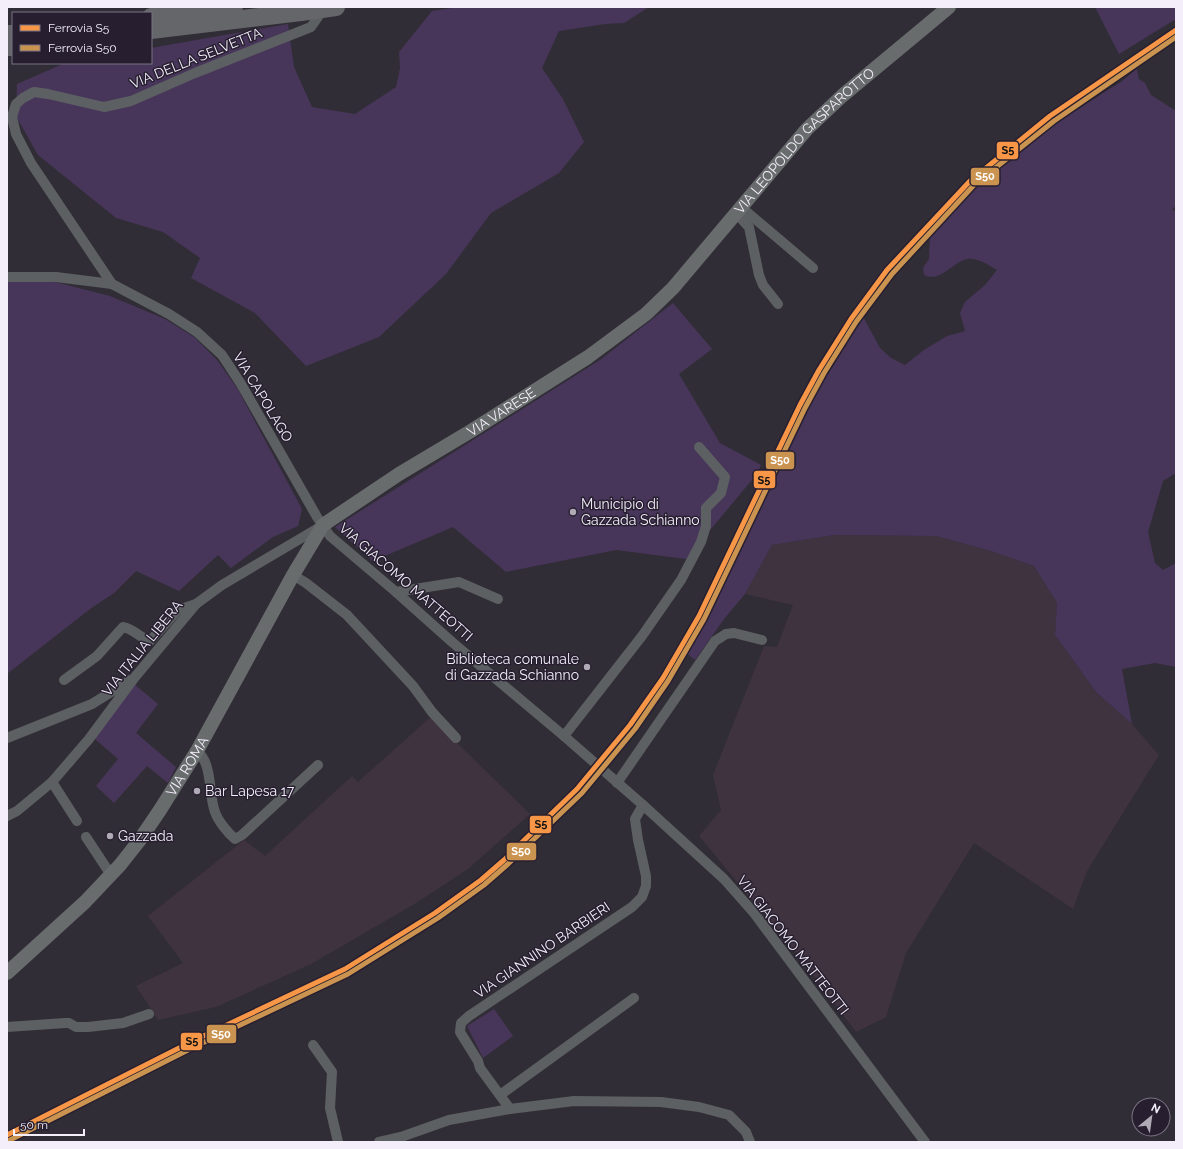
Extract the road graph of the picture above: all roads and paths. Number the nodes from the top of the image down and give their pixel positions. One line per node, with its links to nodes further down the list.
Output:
1 (234, 7): 5 (highway)
2 (336, 7): 4 (highway, bridge)
3 (949, 7): 8 (main road, VIA LEOPOLDO GASPAROTTO)
4 (309, 9): 6 (highway); 7 (street, VIA DELLA SELVETTA)
5 (152, 17)
6 (152, 30)
7 (22, 98): 11 (street, VIA CAPOLAGO)
8 (739, 210): 9 (street); 12 (main road, VIA LEOPOLDO GASPAROTTO); 13 (street)
9 (813, 268)
10 (7, 276): 11 (street, VIA CAPOLAGO)
11 (112, 284): 15 (street, VIA CAPOLAGO)
12 (673, 288): 15 (main road, VIA VARESE)
13 (778, 304)
14 (698, 446): 23 (street)
15 (323, 526): 16 (main road, VIA ROMA); 17 (street, VIA GIACOMO MATTEOTTI); 19 (street, VIA ITALIA LIBERA)
16 (293, 575): 25 (street); 26 (main road, VIA ROMA)
17 (396, 592): 18 (street); 23 (street, VIA GIACOMO MATTEOTTI)
18 (498, 599)
19 (196, 604): 21 (street, VIA ITALIA LIBERA); 22 (street)
20 (762, 640): 28 (street)
21 (135, 677): 24 (street); 29 (street, VIA ITALIA LIBERA)
22 (64, 680)
23 (564, 736): 28 (street, VIA GIACOMO MATTEOTTI)
24 (7, 738)
25 (456, 738)
26 (197, 751): 27 (street); 34 (main road, VIA ROMA)
27 (318, 765)
28 (615, 781): 30 (street, VIA GIACOMO MATTEOTTI)
29 (52, 782): 31 (street, VIA ITALIA LIBERA); 32 (street)
30 (643, 805): 40 (street, VIA GIANNINO BARBIERI); 45 (street, VIA GIACOMO MATTEOTTI)
31 (7, 816)
32 (77, 822)
33 (86, 837): 34 (street)
34 (111, 875): 35 (main road, VIA ROMA)
35 (7, 973)
36 (634, 998): 40 (street)
37 (149, 1014): 38 (street)
38 (7, 1027)
39 (313, 1045): 42 (street)
40 (500, 1095): 41 (street, VIA GIANNINO BARBIERI)
41 (510, 1109): 43 (street); 44 (street)
42 (338, 1142)
43 (379, 1142)
44 (750, 1142)
45 (925, 1142)

